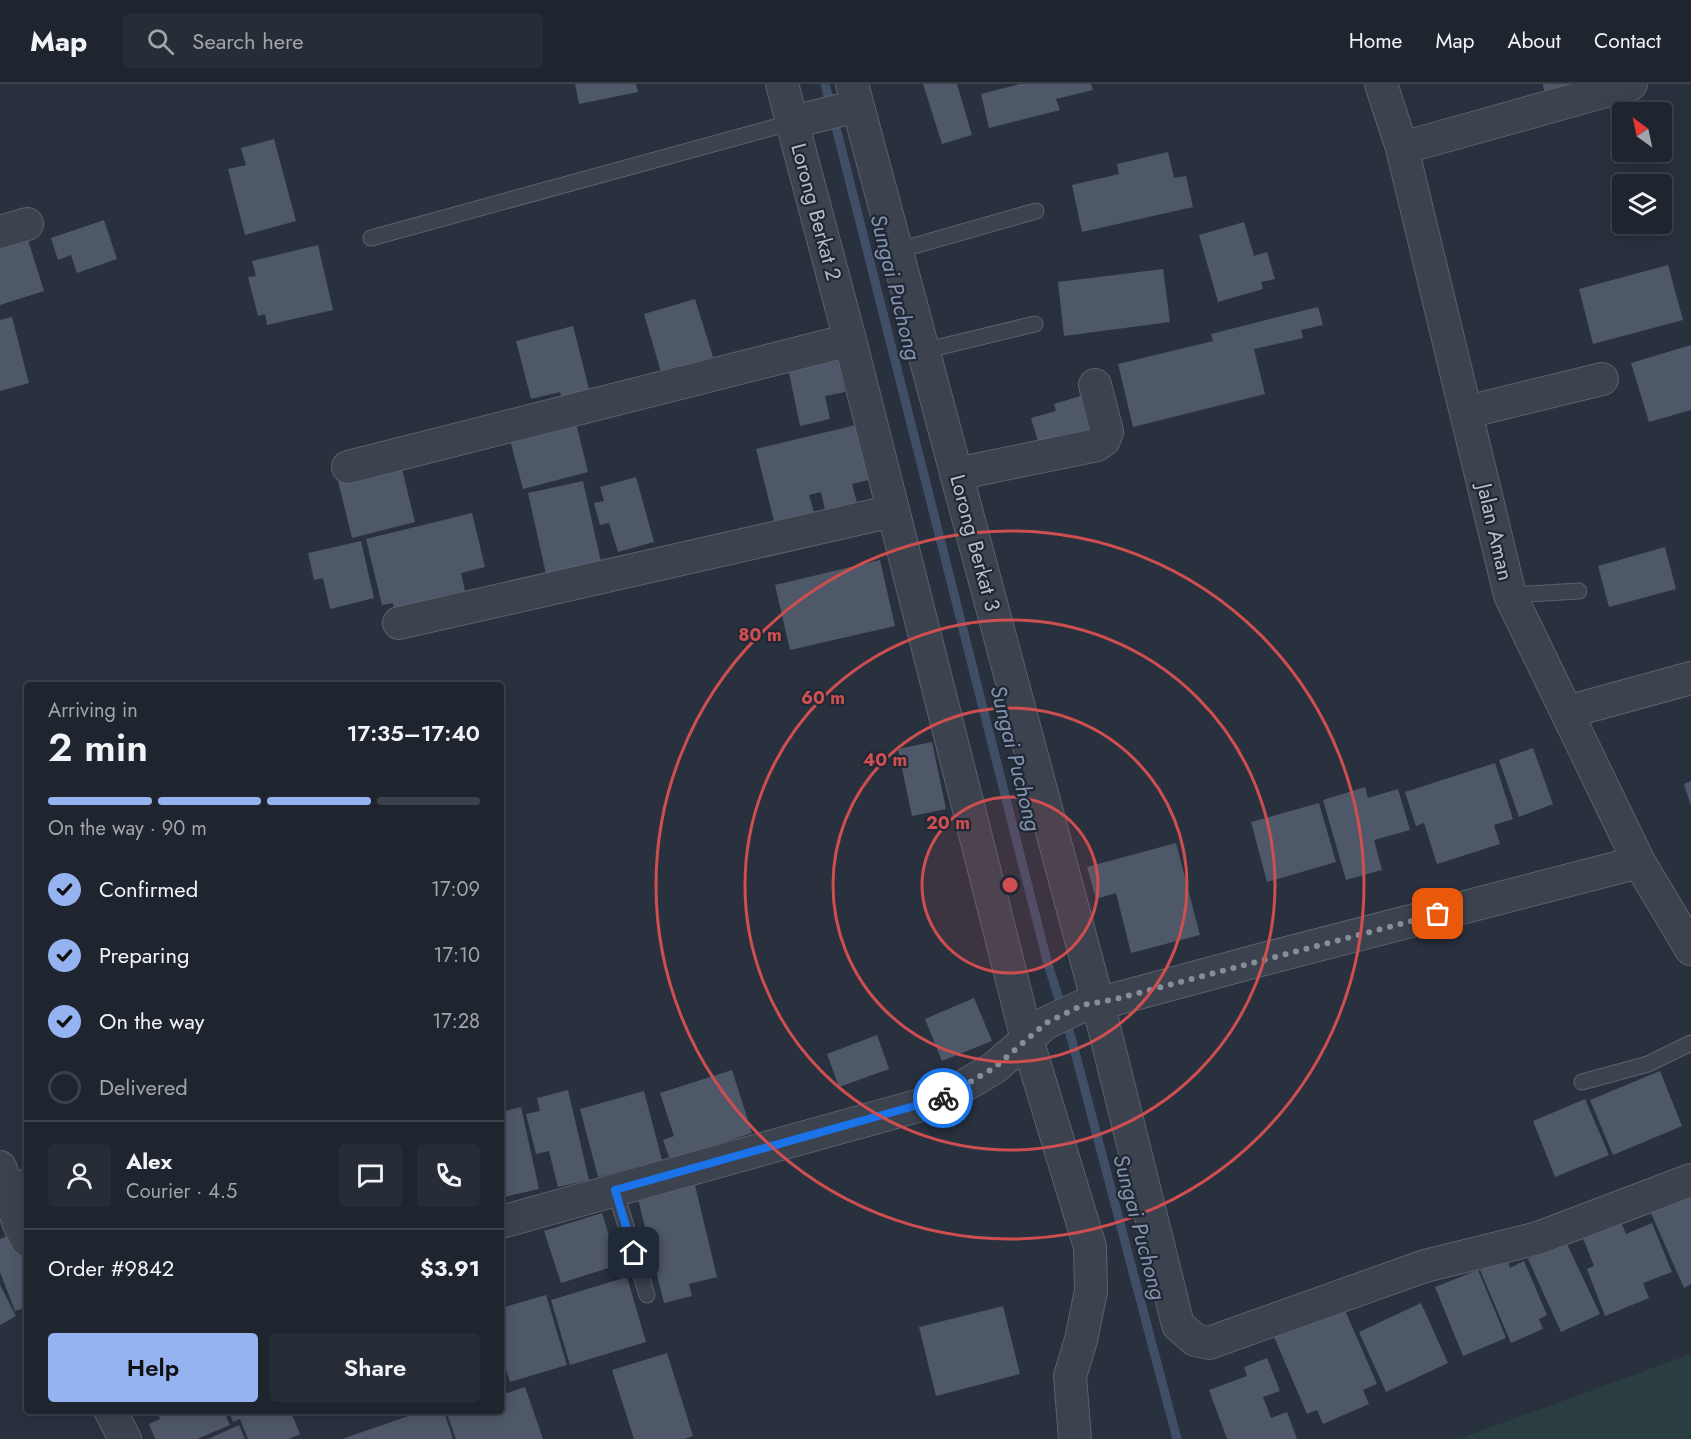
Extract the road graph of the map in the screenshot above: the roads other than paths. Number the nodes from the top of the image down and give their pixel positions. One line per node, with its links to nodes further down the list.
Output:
1 (782, 84): 5 (street, Lorong Berkat 2)
2 (1381, 84): 6 (street, Jalan Aman)
3 (1631, 84): 6 (street)
4 (854, 95): 5 (street); 9 (street, Lorong Berkat 3)
5 (793, 122): 8 (lane); 11 (street, Lorong Berkat 2)
6 (1402, 147): 15 (street, Jalan Aman)
7 (1036, 211): 9 (lane)
8 (371, 238)
9 (896, 251): 12 (street, Lorong Berkat 3)
10 (1035, 324): 12 (lane)
11 (850, 340): 16 (street); 18 (street, Lorong Berkat 2)
12 (923, 351): 17 (street, Lorong Berkat 3)
13 (1602, 380): 15 (street)
14 (1095, 385): 17 (street)
15 (1467, 412): 20 (street, Jalan Aman)
16 (348, 467)
17 (956, 474): 26 (street, Lorong Berkat 3)
18 (894, 511): 21 (street); 27 (street, Lorong Berkat 2)
19 (1579, 591): 20 (lane)
20 (1510, 595): 23 (street, Jalan Aman)
21 (399, 623)
22 (1691, 678): 23 (street)
23 (1567, 712): 24 (street, Jalan Aman)
24 (1638, 862): 25 (street, Jalan Aman); 26 (street)
25 (1691, 949)
26 (1090, 1004): 27 (street); 31 (street, Lorong Berkat 3)
27 (1036, 1031): 32 (street); 38 (street, Lorong Berkat 2)
28 (1691, 1043): 29 (lane)
29 (1582, 1082)
30 (11, 1176): 34 (street)
31 (1691, 1180)
32 (615, 1190): 33 (street); 35 (lane)
33 (504, 1221)
34 (15, 1232)
35 (647, 1295)
36 (112, 1414): 37 (street)
37 (125, 1439)
38 (1076, 1439)

